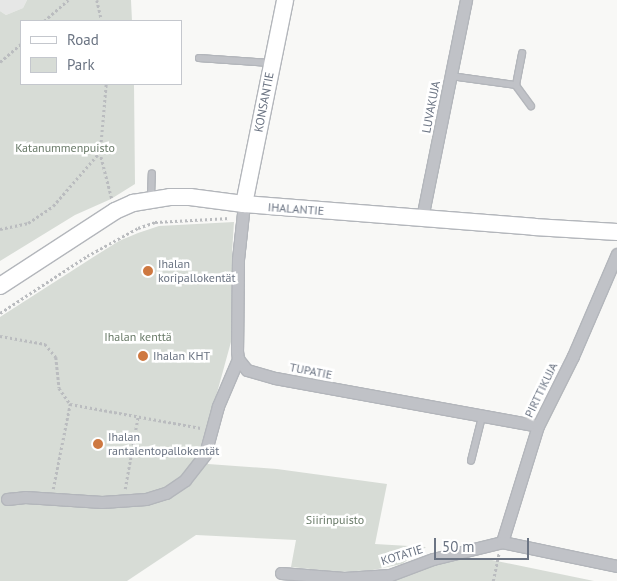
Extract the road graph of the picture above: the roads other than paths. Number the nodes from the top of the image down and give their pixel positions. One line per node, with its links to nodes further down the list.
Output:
1 (285, 0): 5 (street, KONSANTIE)
2 (466, 0): 6 (street, LUVAKUJA)
3 (522, 54): 7 (lane)
4 (199, 58): 5 (lane)
5 (272, 63): 11 (street, KONSANTIE)
6 (451, 76): 7 (lane); 12 (street, LUVAKUJA)
7 (516, 85): 8 (lane)
8 (532, 106)
9 (152, 174): 10 (lane)
10 (151, 200): 11 (street, IHALANTIE); 15 (street, IHALANTIE)
11 (240, 211): 12 (street, IHALANTIE); 16 (street)
12 (422, 218): 13 (street, IHALANTIE)
13 (617, 232)
14 (617, 254): 18 (street, PIRTTIKUJA)
15 (0, 286)
16 (238, 359): 17 (street, TUPATIE); 20 (street)
17 (482, 417): 18 (street, TUPATIE); 19 (lane)
18 (538, 426): 21 (street, PIRTTIKUJA)
19 (472, 461)
20 (7, 499)
21 (502, 542): 22 (street, KOTATIE); 23 (street, KOTATIE)
22 (617, 566)
23 (281, 573)

